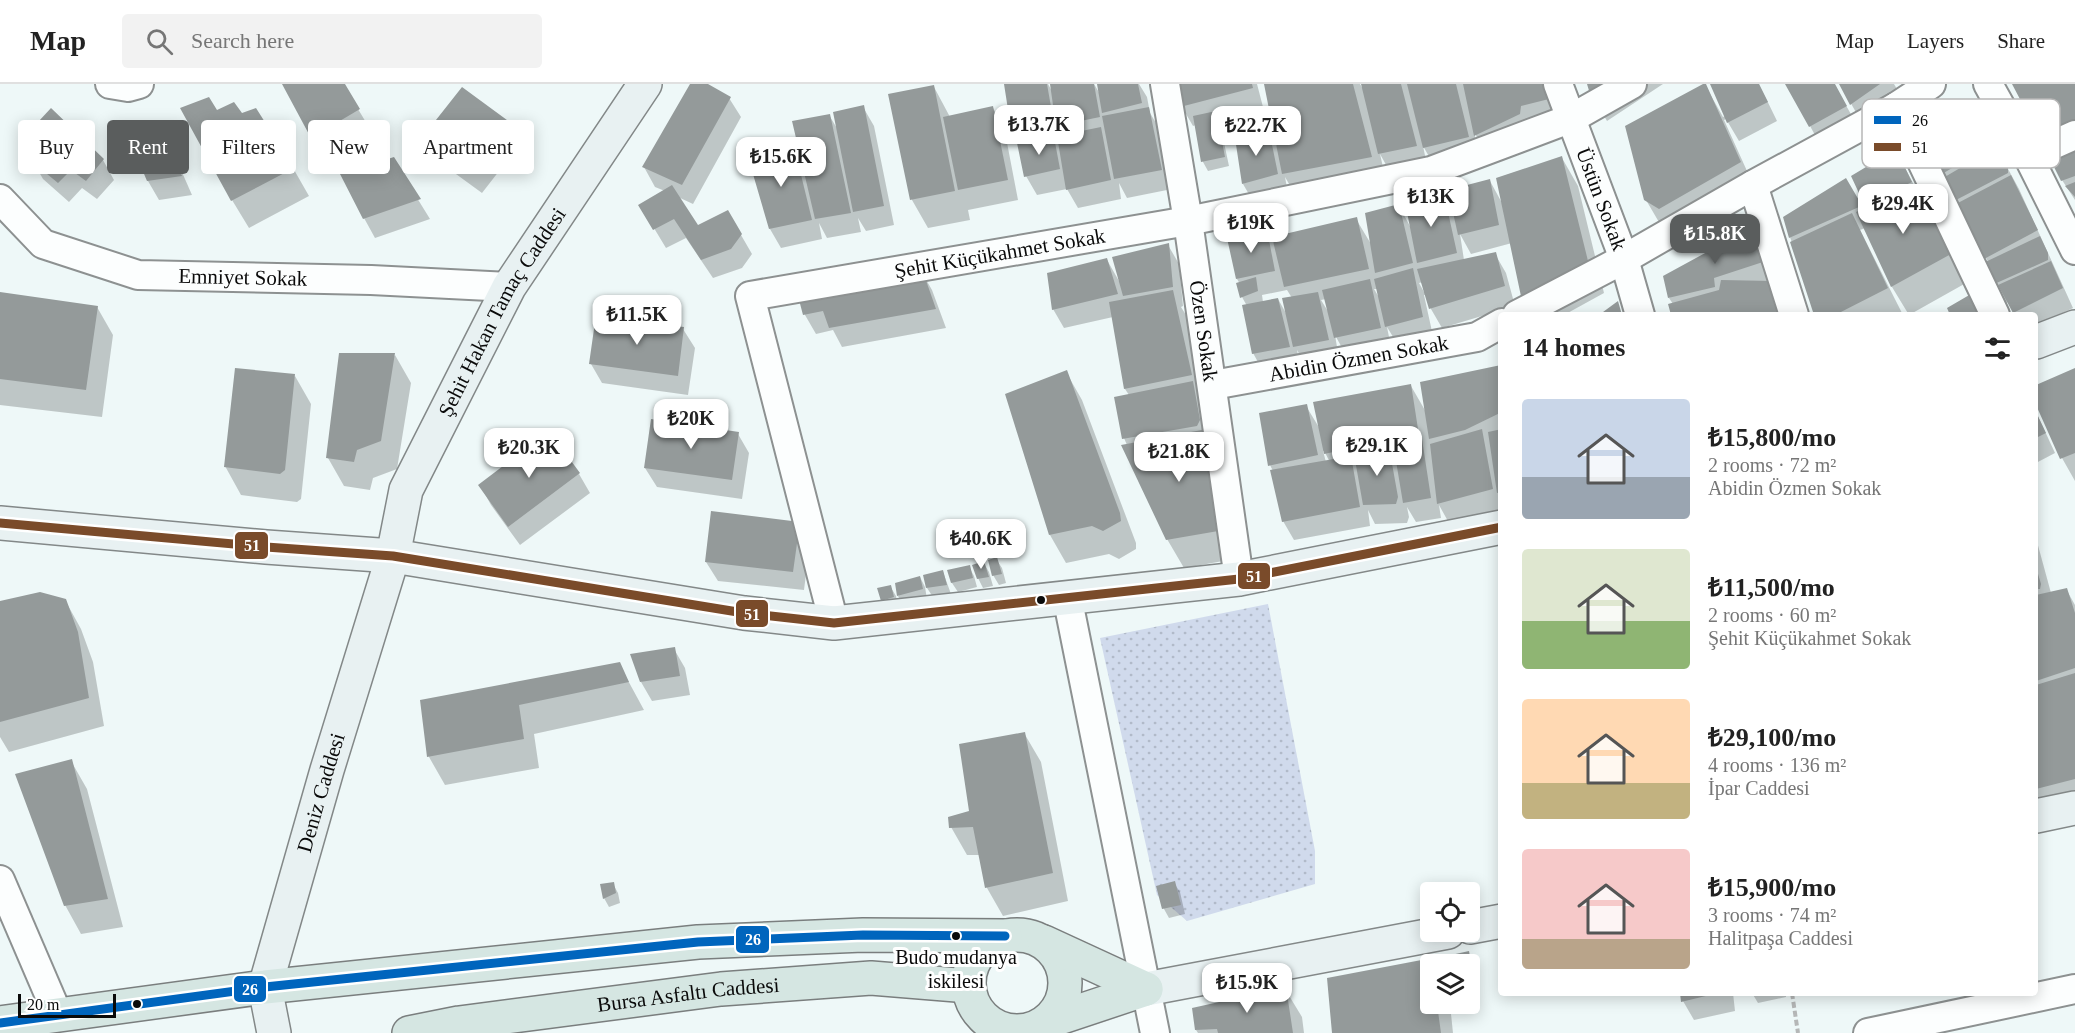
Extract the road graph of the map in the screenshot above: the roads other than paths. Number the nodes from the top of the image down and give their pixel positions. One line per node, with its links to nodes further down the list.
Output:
1 (110, 84): 2 (street)
2 (139, 84)
3 (645, 84): 22 (main road, Şehit Hakan Tamaç Caddesi)
4 (1165, 84): 19 (street, Özen Sokak)
5 (1558, 84): 11 (street, Üstün Sokak)
6 (1632, 84): 11 (street, Şehit Küçükahmet Sokak)
7 (1931, 84): 9 (street)
8 (1988, 84): 10 (street)
9 (1908, 99)
10 (1996, 99)
11 (1572, 118): 19 (street, Şehit Küçükahmet Sokak); 21 (street, Üstün Sokak)
12 (1862, 126): 17 (street)
13 (2075, 135): 14 (street)
14 (2060, 142)
15 (1925, 168): 26 (street)
16 (2034, 168): 20 (street)
17 (1754, 185): 21 (street); 25 (street)
18 (0, 199): 22 (street, Emniyet Sokak)
19 (1188, 221): 30 (street, Özen Sokak); 36 (street, Şehit Küçükahmet Sokak)
20 (2075, 250)
21 (1624, 259): 23 (street); 24 (street, Üstün Sokak)
22 (509, 287): 33 (main road, Şehit Hakan Tamaç Caddesi)
23 (1523, 312)
24 (1639, 312)
25 (1793, 312)
26 (1994, 312)
27 (1498, 325): 30 (street, Abidin Özmen Sokak)
28 (2075, 327): 29 (main road)
29 (2038, 341)
30 (1213, 385): 34 (street, Özen Sokak)
31 (0, 524): 33 (main road)
32 (1498, 528): 34 (main road)
33 (393, 556): 36 (main road); 46 (main road, Deniz Caddesi)
34 (1239, 579): 35 (main road)
35 (1067, 596): 36 (main road); 47 (street)
36 (834, 622)
37 (2075, 808): 38 (main road)
38 (2038, 816)
39 (0, 880): 49 (street)
40 (1498, 922): 41 (main road)
41 (1480, 925)
42 (1005, 936): 44 (highway); 45 (highway); 46 (highway)
43 (1420, 937): 47 (main road)
44 (1040, 940): 47 (highway); 50 (highway)
45 (969, 986): 52 (highway); 54 (highway, Bursa Asfaltı Caddesi)
46 (265, 987): 49 (highway); 53 (main road, Deniz Caddesi)
47 (1146, 988): 50 (highway); 55 (street)
48 (2075, 989): 56 (street)
49 (58, 1015): 51 (highway)
50 (1047, 1022): 52 (highway)
51 (0, 1023)
52 (1011, 1032)
53 (274, 1033)
54 (409, 1033)
55 (1155, 1033)
56 (1868, 1033)

